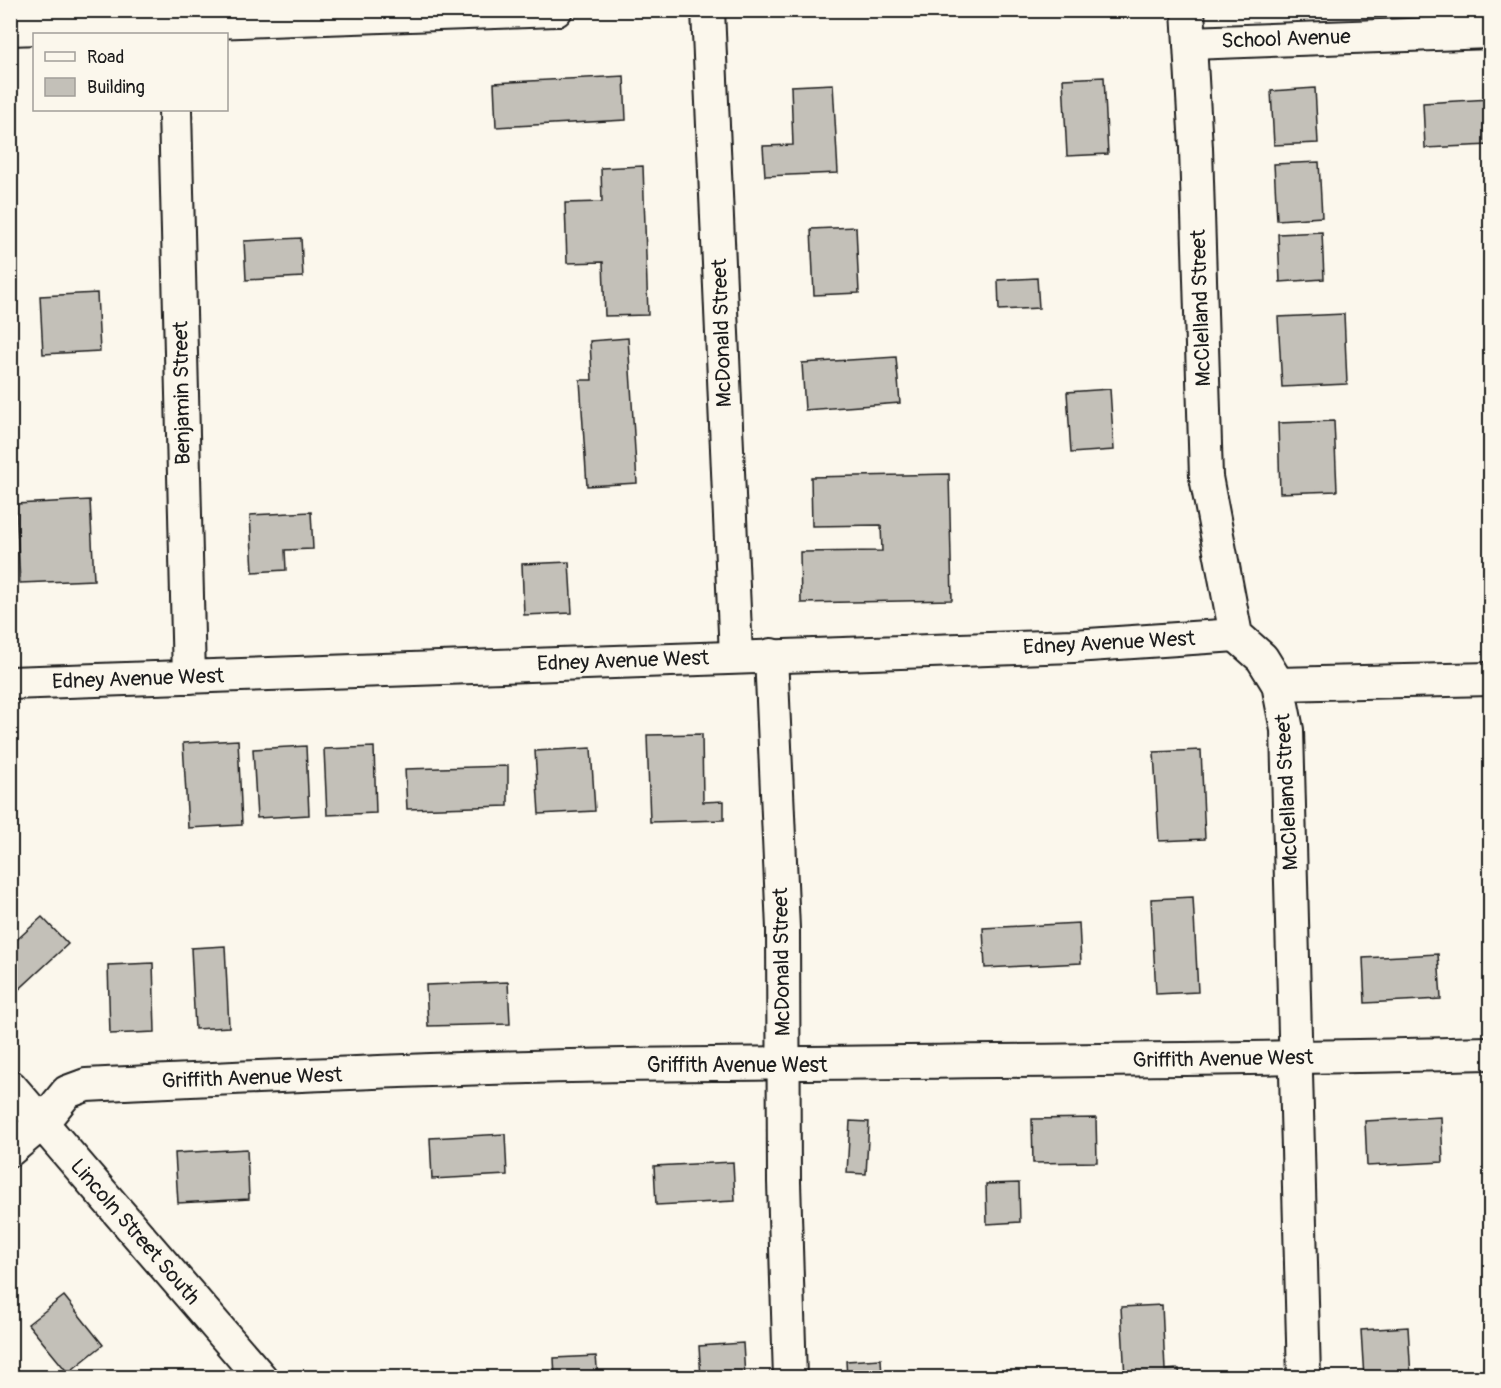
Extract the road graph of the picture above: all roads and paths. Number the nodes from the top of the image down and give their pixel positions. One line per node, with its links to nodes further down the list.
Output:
1 (556, 10): 5 (street)
2 (708, 10): 11 (street, McDonald Street)
3 (1188, 10): 7 (street, McClelland Street)
4 (10, 29): 5 (street)
5 (173, 29)
6 (1491, 32): 7 (street, School Avenue)
7 (1190, 43): 9 (street, McClelland Street)
8 (175, 111): 12 (street, Benjamin Street)
9 (1236, 635): 10 (street, Edney Avenue West); 15 (street, McClelland Street)
10 (771, 655): 11 (street, Edney Avenue West); 18 (street, McDonald Street)
11 (736, 656): 12 (street, Edney Avenue West)
12 (189, 677): 14 (street, Edney Avenue West)
13 (1491, 679): 15 (street)
14 (10, 683)
15 (1278, 684): 17 (street, McClelland Street)
16 (1491, 1053): 17 (street, Griffith Avenue West)
17 (1296, 1058): 18 (street, Griffith Avenue West); 24 (street, McClelland Street)
18 (784, 1064): 20 (street, Griffith Avenue West); 23 (street, McDonald Street)
19 (10, 1086): 20 (street, Lincoln Street South)
20 (42, 1123): 21 (street, Griffith Avenue West); 22 (street, Lincoln Street South)
21 (10, 1150)
22 (261, 1377)
23 (790, 1377)
24 (1304, 1377)

